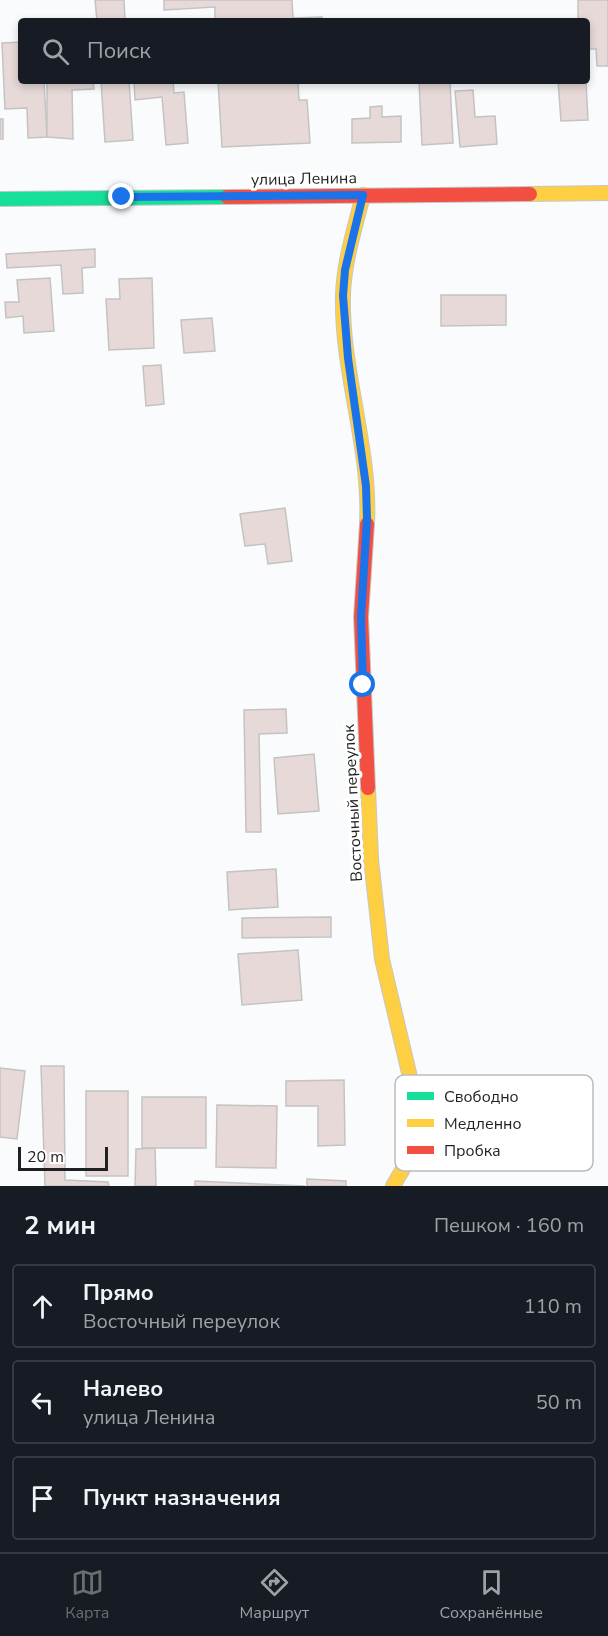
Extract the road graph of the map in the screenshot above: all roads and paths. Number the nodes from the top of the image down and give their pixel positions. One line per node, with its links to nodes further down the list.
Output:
1 (608, 193): 2 (street, улица Ленина)
2 (363, 195): 3 (street, улица Ленина); 4 (street, Восточный переулок)
3 (0, 199)
4 (410, 1075)
5 (402, 1171): 6 (street, Восточный переулок)
6 (393, 1186)

